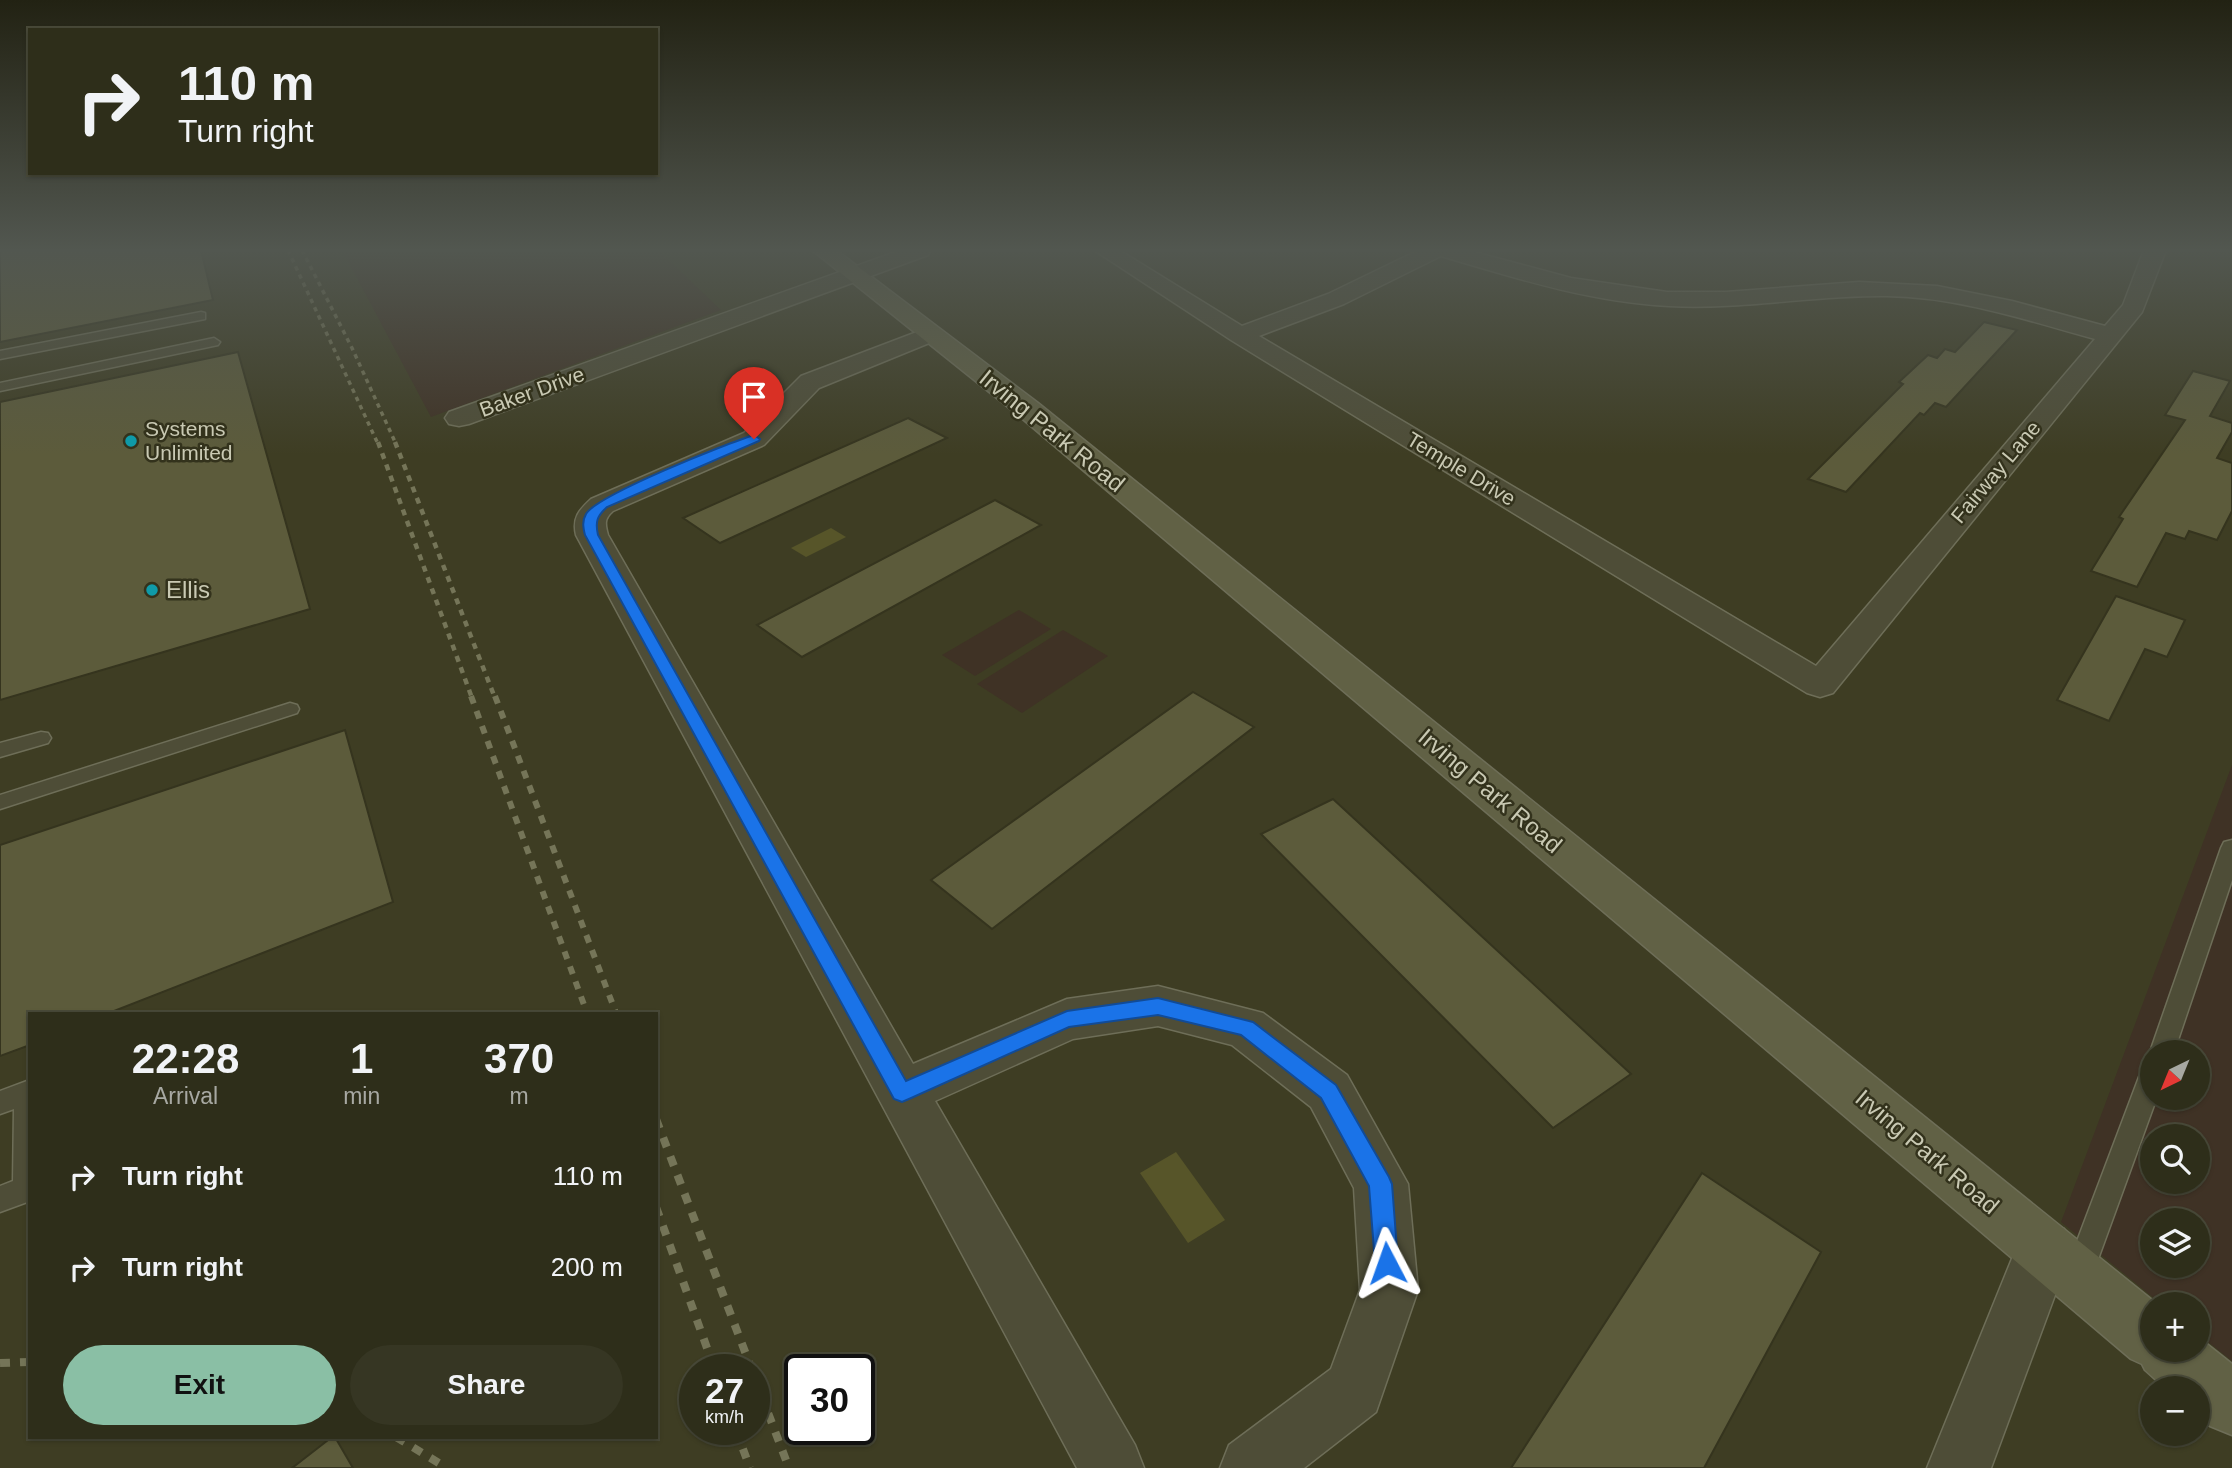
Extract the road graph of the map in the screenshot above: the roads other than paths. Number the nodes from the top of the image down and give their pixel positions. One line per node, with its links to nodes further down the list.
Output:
1 (188, 319): 12 (lane)
2 (731, 319): 14 (street, Baker Drive)
3 (911, 319): 8 (main road, Irving Park Road)
4 (1214, 319): 9 (street, Temple Drive)
5 (1284, 319): 9 (street)
6 (2046, 319): 10 (street)
7 (2124, 319): 10 (street, Fairway Lane)
8 (930, 334): 22 (street); 27 (main road, Irving Park Road)
9 (1240, 335): 15 (street, Temple Drive)
10 (2109, 335): 15 (street, Fairway Lane)
11 (214, 342): 13 (lane)
12 (0, 355)
13 (0, 387)
14 (459, 418)
15 (1820, 685)
16 (289, 709): 19 (lane)
17 (41, 738): 18 (lane)
18 (0, 750)
19 (0, 802)
20 (2232, 848): 21 (lane)
21 (2166, 1040)
22 (902, 1093): 31 (street); 32 (street)
23 (2140, 1101): 27 (lane)
24 (0, 1102): 25 (lane)
25 (28, 1188): 26 (lane)
26 (0, 1199)
27 (2061, 1262): 28 (main road, Irving Park Road); 33 (street)
28 (2140, 1328)
29 (2182, 1362): 30 (main road)
30 (2232, 1404)
31 (1112, 1468)
32 (1252, 1468)
33 (1959, 1468)

